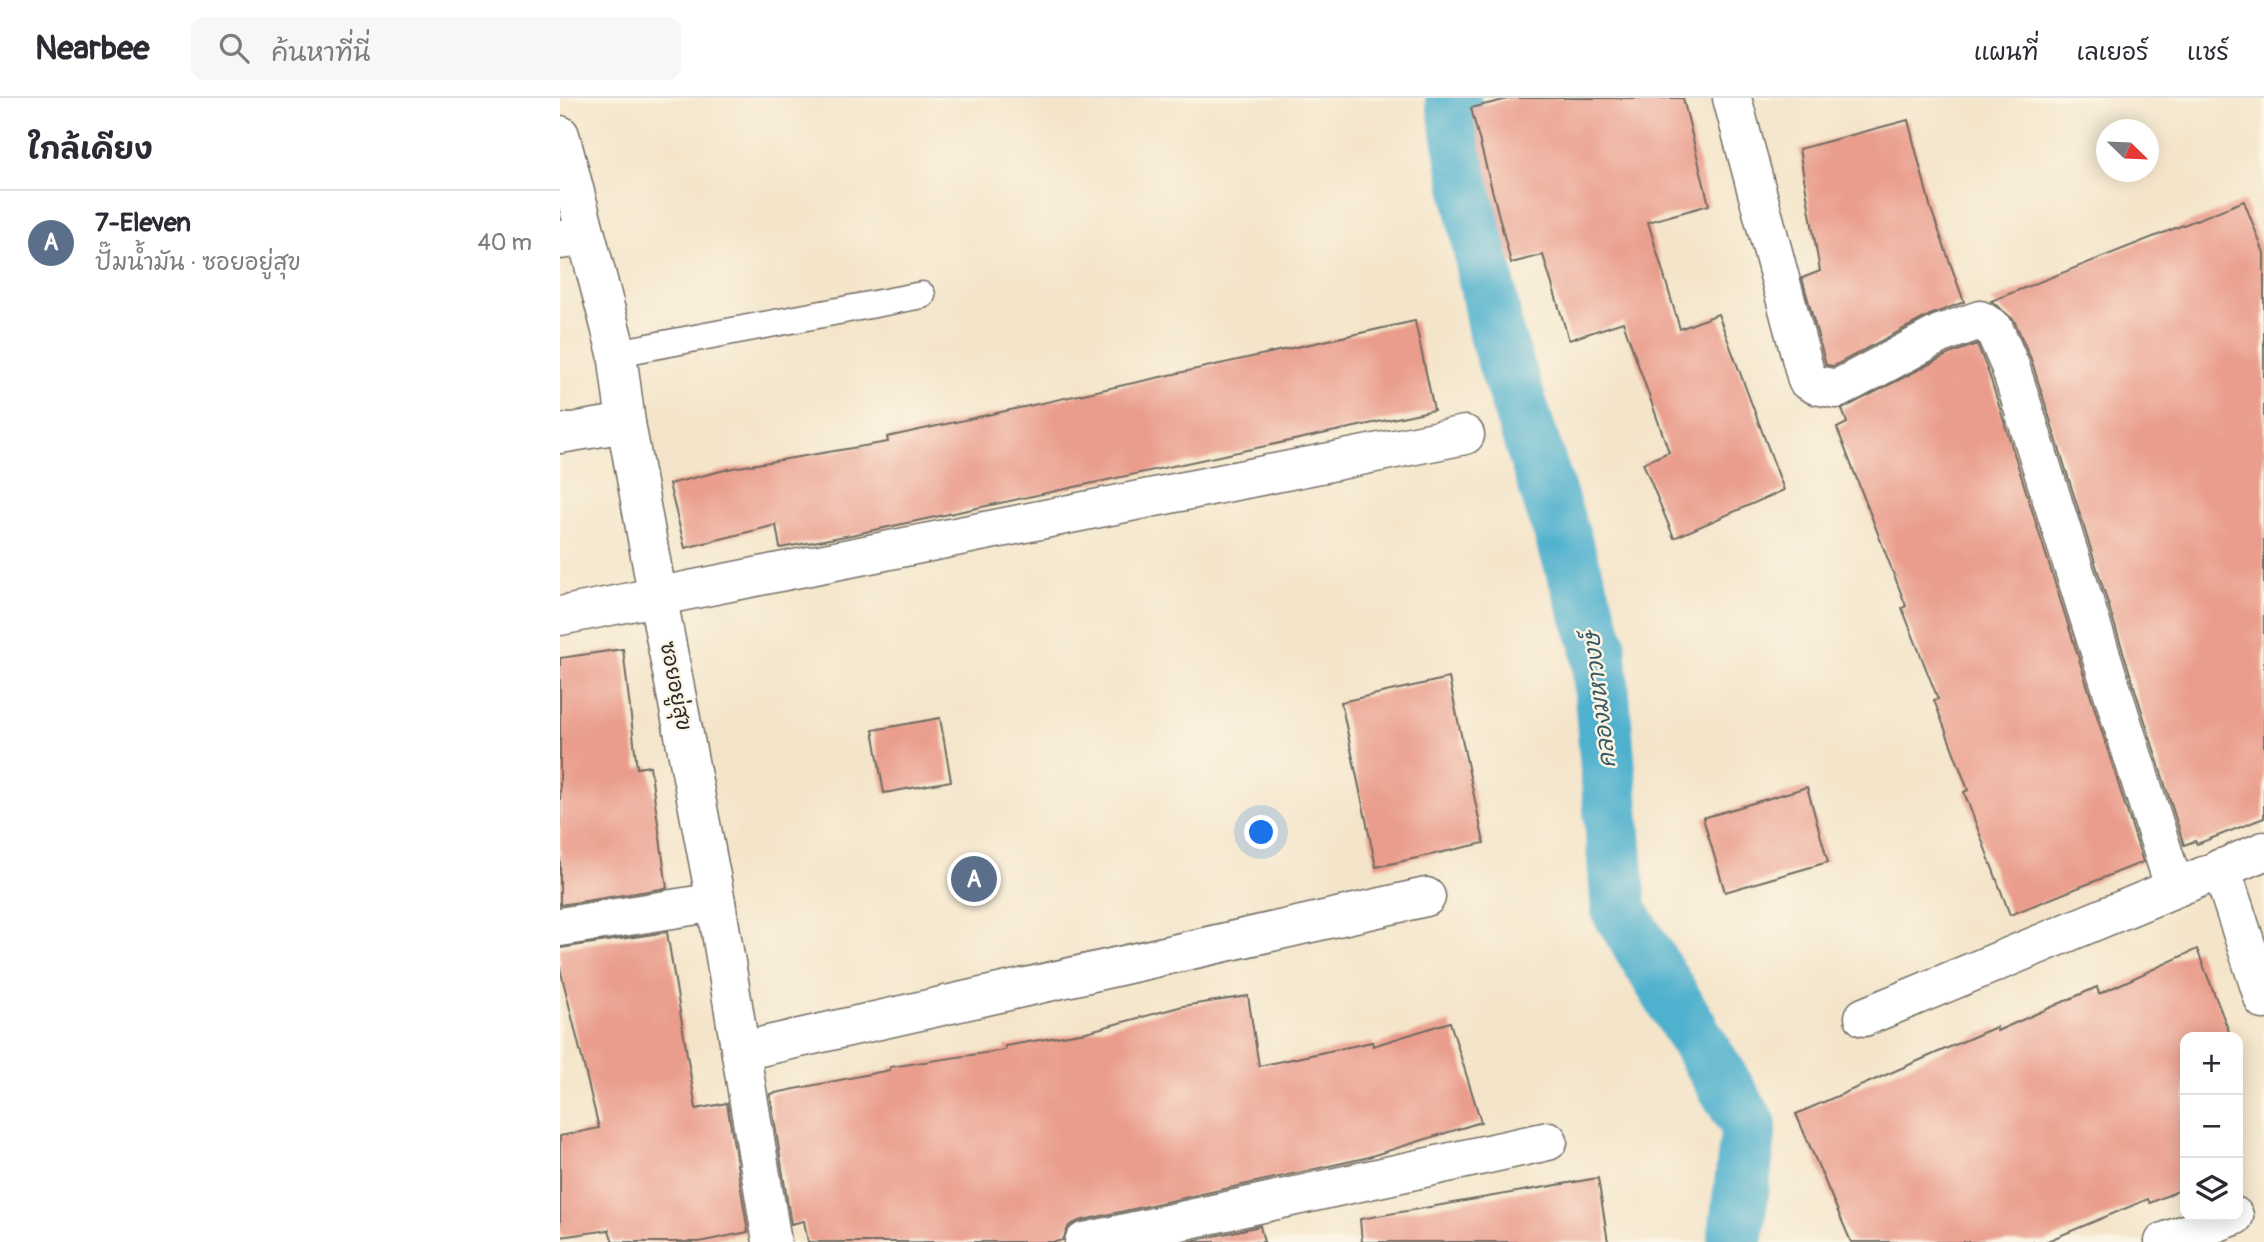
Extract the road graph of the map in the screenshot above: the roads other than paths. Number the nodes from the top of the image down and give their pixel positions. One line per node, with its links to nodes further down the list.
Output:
1 (1732, 98): 13 (street)
2 (560, 135): 3 (street, ซอยอยู่สุข)
3 (573, 239): 5 (street, ซอยอยู่สุข)
4 (922, 295): 5 (lane)
5 (617, 353): 6 (street, ซอยอยู่สุข)
6 (626, 423): 7 (street); 9 (street, ซอยอยู่สุข)
7 (560, 434)
8 (1465, 435): 9 (street)
9 (658, 599): 10 (street); 15 (street, ซอยอยู่สุข)
10 (560, 616)
11 (2264, 851): 12 (street)
12 (2221, 868): 13 (street); 17 (street)
13 (2174, 887): 18 (street)
14 (1426, 897): 19 (street)
15 (716, 902): 16 (street); 19 (street, ซอยอยู่สุข)
16 (560, 927)
17 (2264, 1000)
18 (1864, 1017)
19 (742, 1051): 24 (street, ซอยอยู่สุข)
20 (1548, 1141): 25 (street)
21 (2264, 1205): 22 (street)
22 (2243, 1212)
23 (2220, 1221): 26 (street)
24 (772, 1242)
25 (1084, 1242)
26 (2164, 1242)

